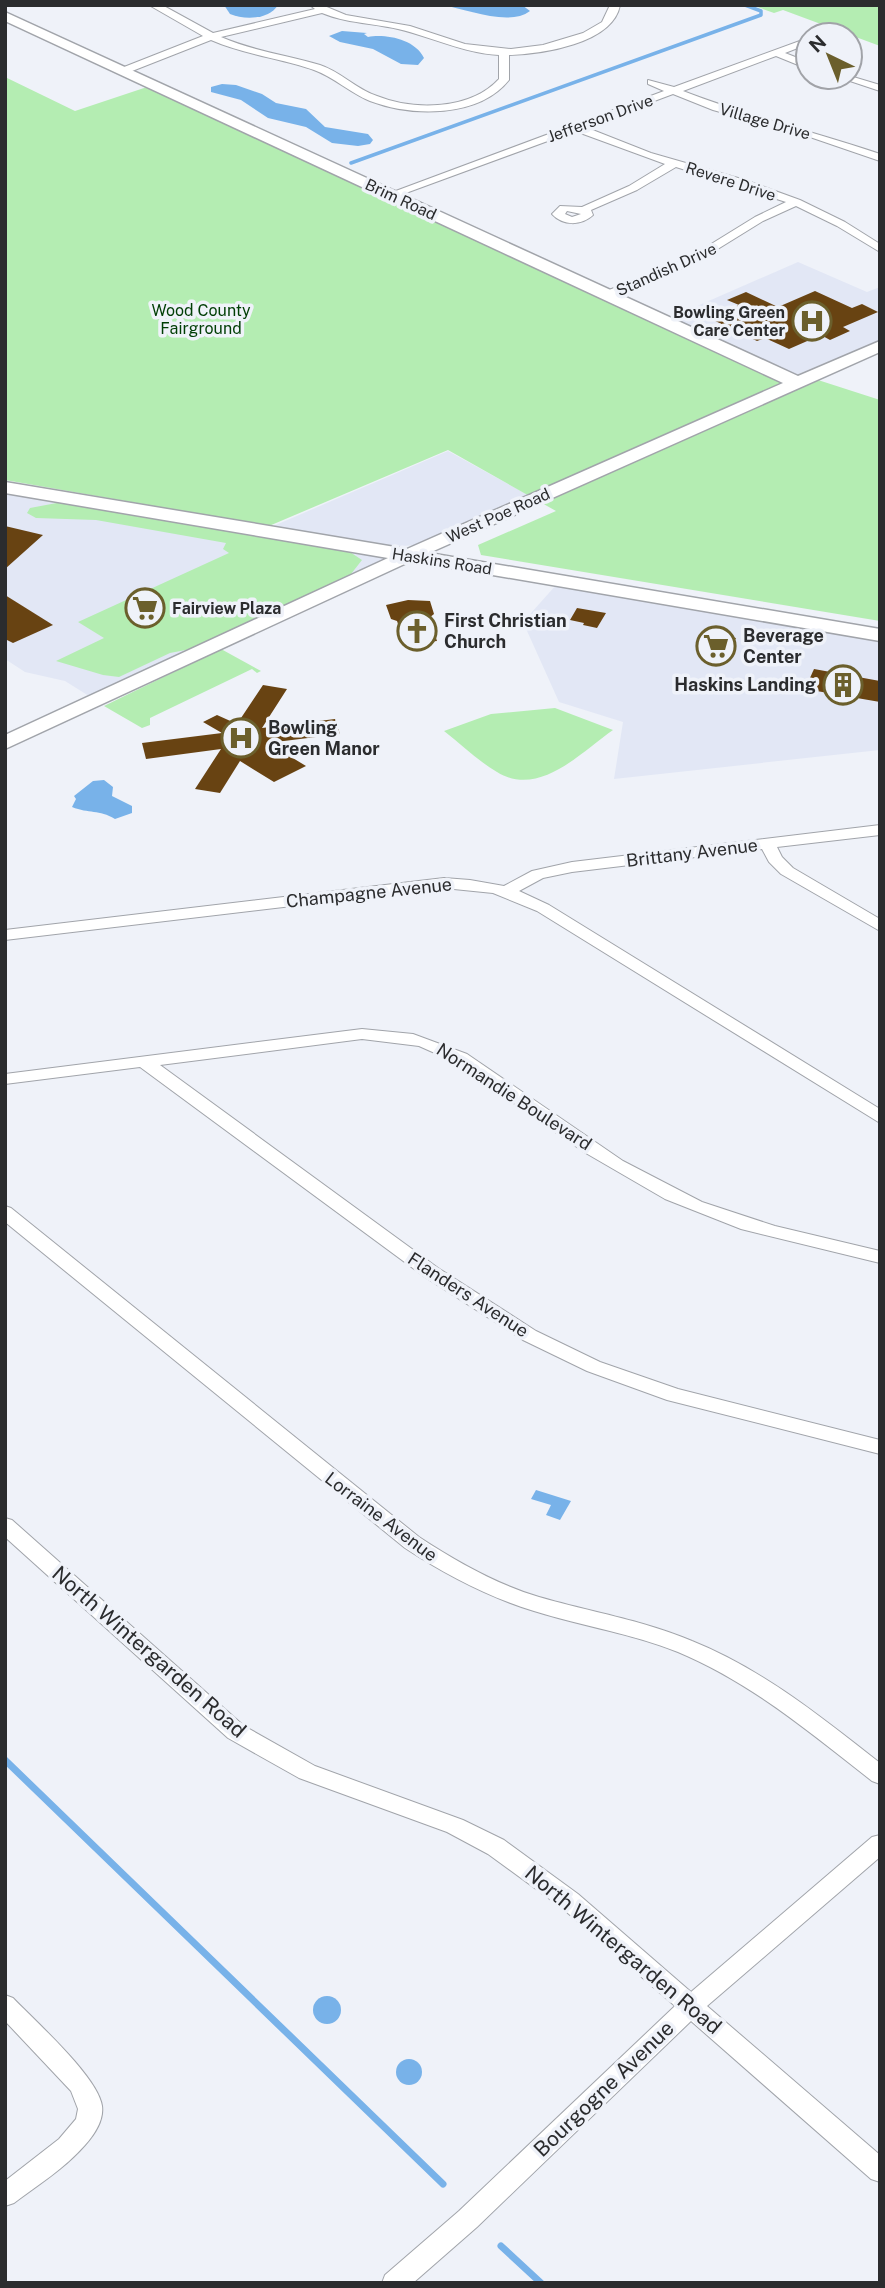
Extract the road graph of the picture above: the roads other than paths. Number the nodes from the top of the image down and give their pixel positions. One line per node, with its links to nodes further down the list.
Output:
1 (154, 5): 5 (street)
2 (615, 5): 7 (street)
3 (322, 9): 5 (street); 7 (street)
4 (5, 16): 10 (street, Brim Road)
5 (215, 38): 7 (street); 10 (street)
6 (794, 46): 8 (street, Jefferson Drive)
7 (504, 52)
8 (776, 53): 9 (street); 12 (street, Jefferson Drive)
9 (794, 60)
10 (126, 72): 16 (street, Brim Road)
11 (652, 82): 12 (street, Village Drive)
12 (673, 91): 13 (street, Jefferson Drive); 14 (street, Village Drive)
13 (576, 127): 15 (street, Revere Drive); 16 (street, Jefferson Drive)
14 (880, 158)
15 (674, 163): 17 (street, Revere Drive); 18 (street)
16 (391, 195): 20 (street, Brim Road)
17 (796, 202): 19 (street, Revere Drive); 20 (street, Standish Drive)
18 (583, 209)
19 (880, 249)
20 (608, 295): 22 (street, Brim Road)
21 (880, 346): 22 (street, West Poe Road)
22 (796, 382): 24 (street, West Poe Road)
23 (5, 487): 24 (street, Haskins Road)
24 (407, 556): 25 (street, Haskins Road); 26 (street, West Poe Road)
25 (880, 635)
26 (5, 743)
27 (880, 830): 28 (street, Brittany Avenue)
28 (768, 844): 29 (street, Brittany Avenue); 30 (street)
29 (509, 891): 31 (street, Champagne Avenue); 34 (street, Champagne Avenue)
30 (880, 926)
31 (5, 935)
32 (143, 1061): 33 (street, Normandie Boulevard); 36 (street, Normandie Boulevard); 37 (street, Flanders Avenue)
33 (5, 1079)
34 (880, 1117)
35 (5, 1212): 39 (street, Lorraine Avenue)
36 (880, 1257)
37 (880, 1447)
38 (5, 1525): 42 (street, North Wintergarden Road)
39 (880, 1775)
40 (880, 1844): 42 (street, Bourgogne Avenue)
41 (5, 2005): 44 (street)
42 (691, 2006): 43 (street, North Wintergarden Road); 45 (street, Bourgogne Avenue)
43 (880, 2171)
44 (5, 2195)
45 (394, 2283)

